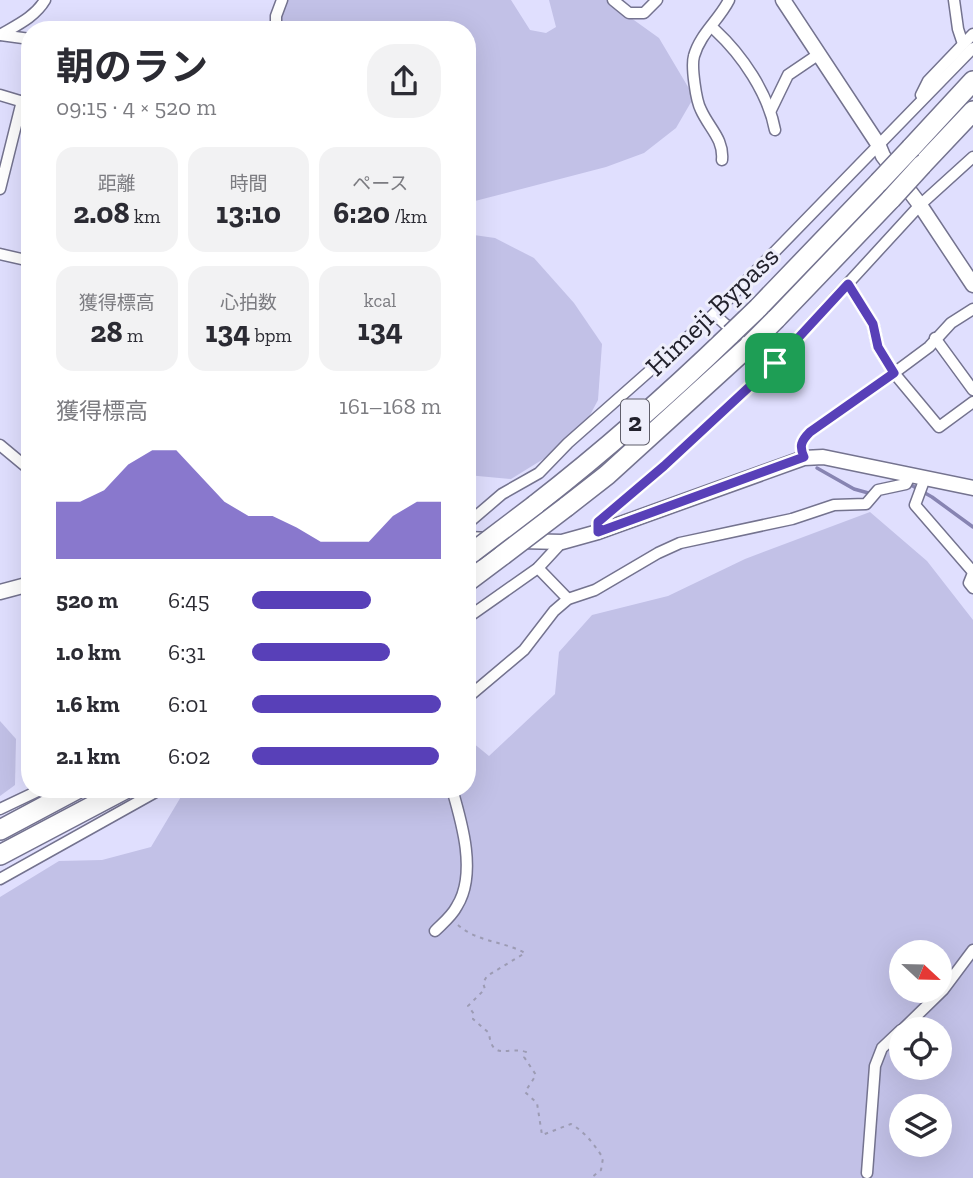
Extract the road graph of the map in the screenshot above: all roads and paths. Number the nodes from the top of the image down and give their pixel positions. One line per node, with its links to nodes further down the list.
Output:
1 (45, 0): 8 (street)
2 (282, 0): 9 (street)
3 (613, 0): 4 (street)
4 (657, 0)
5 (729, 0): 26 (street)
6 (783, 0): 16 (main road)
7 (954, 0): 15 (street)
8 (24, 21)
9 (276, 21)
10 (21, 23): 13 (street)
11 (715, 30): 20 (street)
12 (973, 34): 15 (street)
13 (0, 35): 14 (street)
14 (21, 38)
15 (968, 46): 24 (street)
16 (819, 54): 20 (street); 24 (main road)
17 (973, 81): 29 (highway, Himeji Bypass / 2, bridge)
18 (0, 95): 19 (street)
19 (21, 101)
20 (771, 110): 23 (street)
21 (973, 111): 29 (highway, Himeji Bypass / 2, bridge)
22 (21, 120): 28 (street)
23 (775, 130)
24 (878, 144): 30 (main road); 36 (street)
25 (973, 146): 27 (street)
26 (722, 160)
27 (969, 161): 30 (street)
28 (0, 189)
29 (885, 190): 50 (highway, Himeji Bypass / 2, bridge); 54 (highway, Himeji Bypass / 2, bridge)
30 (920, 205): 33 (street); 34 (main road)
31 (0, 254): 32 (street)
32 (21, 259)
33 (848, 284): 38 (street); 39 (street)
34 (973, 285)
35 (973, 309): 37 (street)
36 (714, 314): 38 (street); 47 (street)
37 (936, 338): 39 (street); 40 (street)
38 (775, 363): 48 (street)
39 (894, 373): 41 (street); 43 (street)
40 (973, 390)
41 (973, 402)
42 (0, 445): 44 (street)
43 (804, 457): 45 (main road); 48 (main road)
44 (21, 462)
45 (919, 483): 46 (main road); 53 (street); 58 (street)
46 (973, 488)
47 (476, 516)
48 (598, 532): 49 (main road)
49 (562, 542): 51 (main road); 52 (street)
50 (476, 544)
51 (476, 548)
52 (538, 568): 58 (street); 59 (street)
53 (973, 572): 56 (street)
54 (476, 575)
55 (21, 586): 57 (main road)
56 (973, 588)
57 (0, 592)
58 (568, 599): 60 (street)
59 (476, 612)
60 (476, 690)
61 (23, 798): 66 (street)
62 (60, 798): 67 (highway)
63 (108, 798): 68 (highway)
64 (145, 798): 69 (street)
65 (454, 798): 70 (street)
66 (0, 809)
67 (0, 830)
68 (0, 855)
69 (0, 879)
70 (450, 916): 71 (street); 76 (path)
71 (435, 930)
72 (973, 950): 73 (street)
73 (915, 1017)
74 (889, 1042): 75 (street)
75 (867, 1173)
76 (591, 1178)

